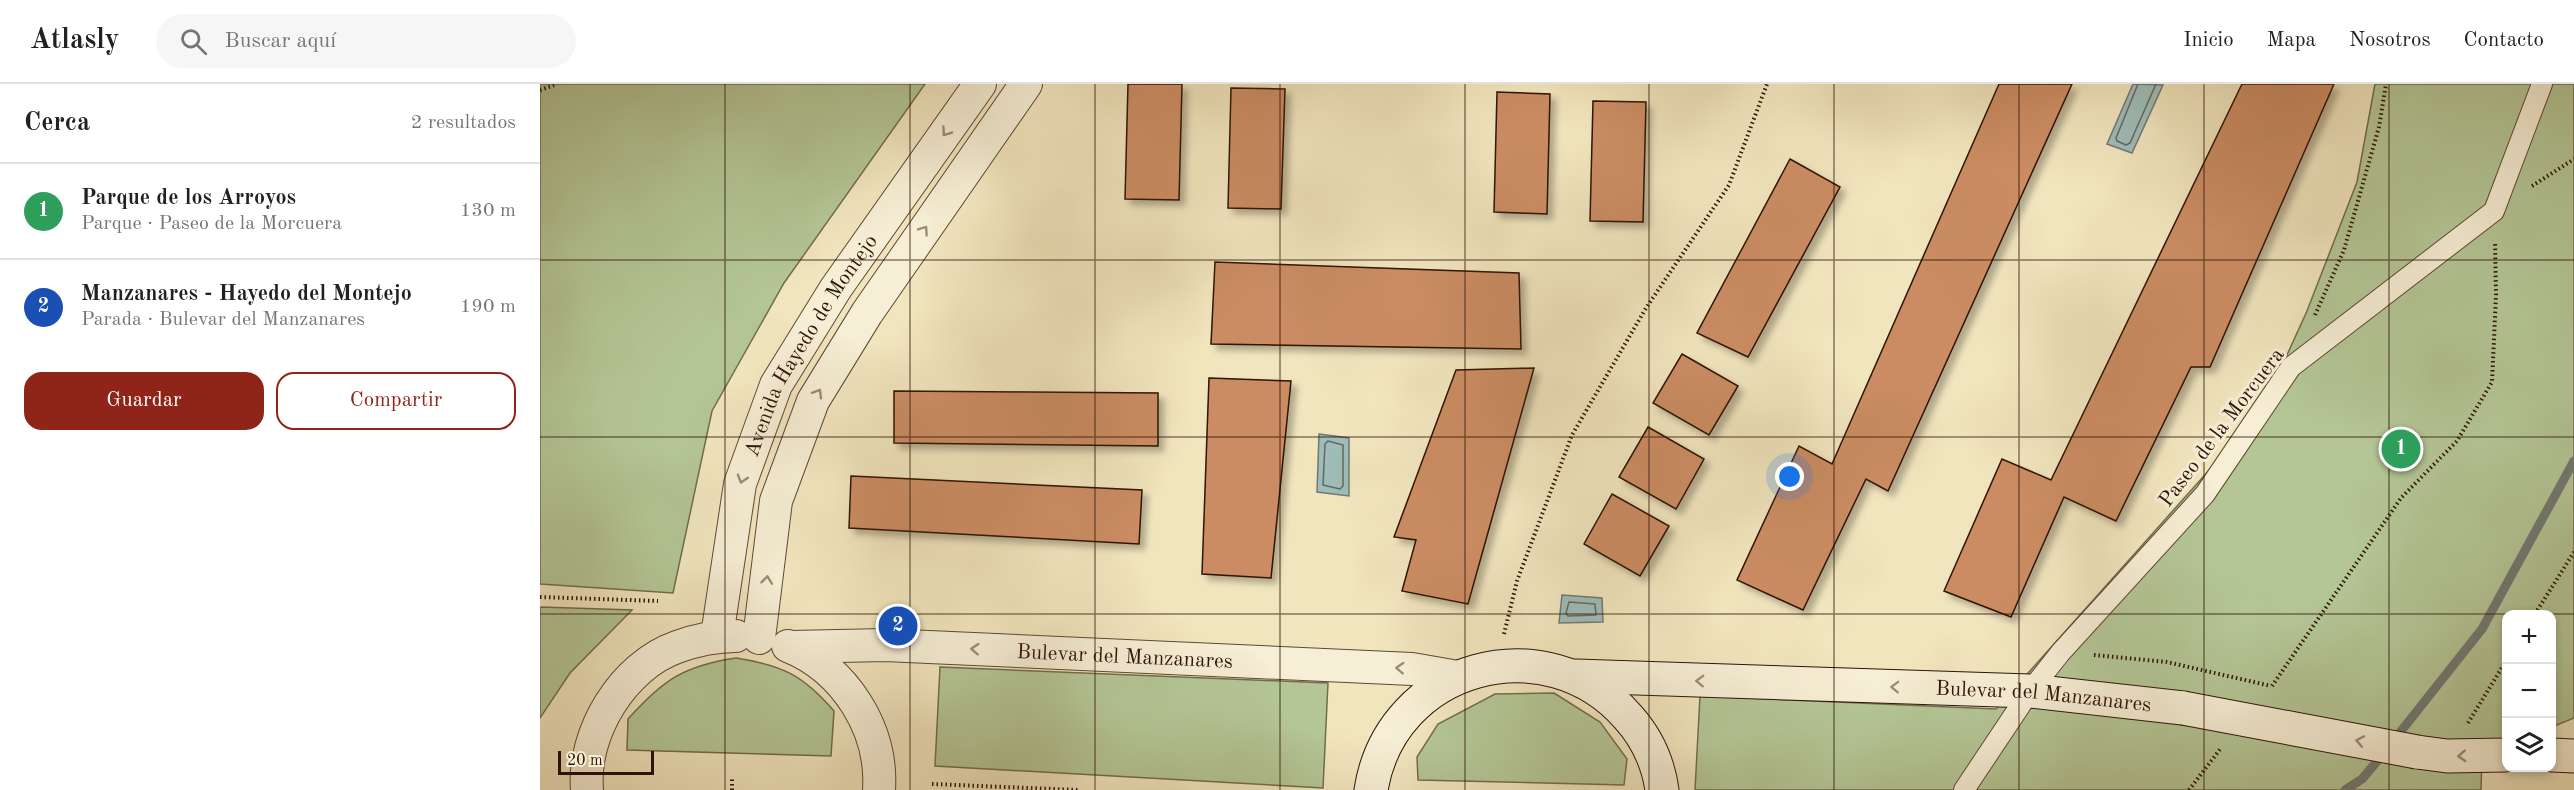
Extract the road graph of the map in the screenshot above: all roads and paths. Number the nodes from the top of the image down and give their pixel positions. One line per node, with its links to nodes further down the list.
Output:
1 (557, 84): 7 (path)
2 (980, 84): 14 (street, Avenida Hayedo de Montejo, one-way to 14)
3 (1026, 84): 15 (street, one-way to 3)
4 (1767, 84): 18 (path)
5 (2386, 84): 9 (path)
6 (2542, 84): 8 (street)
7 (540, 90)
8 (2494, 211): 9 (street, Paseo de la Morcuera); 21 (path)
9 (2291, 367): 22 (street, Paseo de la Morcuera)
10 (2574, 552): 13 (path)
11 (540, 597): 12 (path)
12 (658, 601)
13 (2538, 610)
14 (717, 636): 15 (street); 29 (street)
15 (759, 638): 16 (street)
16 (790, 647): 20 (street, Bulevar del Manzanares, one-way to 16); 31 (street)
17 (2504, 664): 23 (path)
18 (1496, 666): 19 (main road); 20 (main road)
19 (1576, 676): 22 (main road, Bulevar del Manzanares, one-way to 19); 34 (main road)
20 (1458, 677): 33 (main road)
21 (2272, 686)
22 (2030, 691): 23 (main road, Bulevar del Manzanares, one-way to 22, bridge); 35 (street, Paseo de la Morcuera)
23 (2432, 754): 24 (main road, Bulevar del Manzanares, one-way to 23)
24 (2502, 755)
25 (2556, 755): 26 (main road)
26 (2574, 756)
27 (732, 777): 30 (path)
28 (932, 784): 32 (path)
29 (587, 790)
30 (732, 790)
31 (879, 790)
32 (1078, 790)
33 (1371, 790)
34 (1662, 790)
35 (1964, 790)

